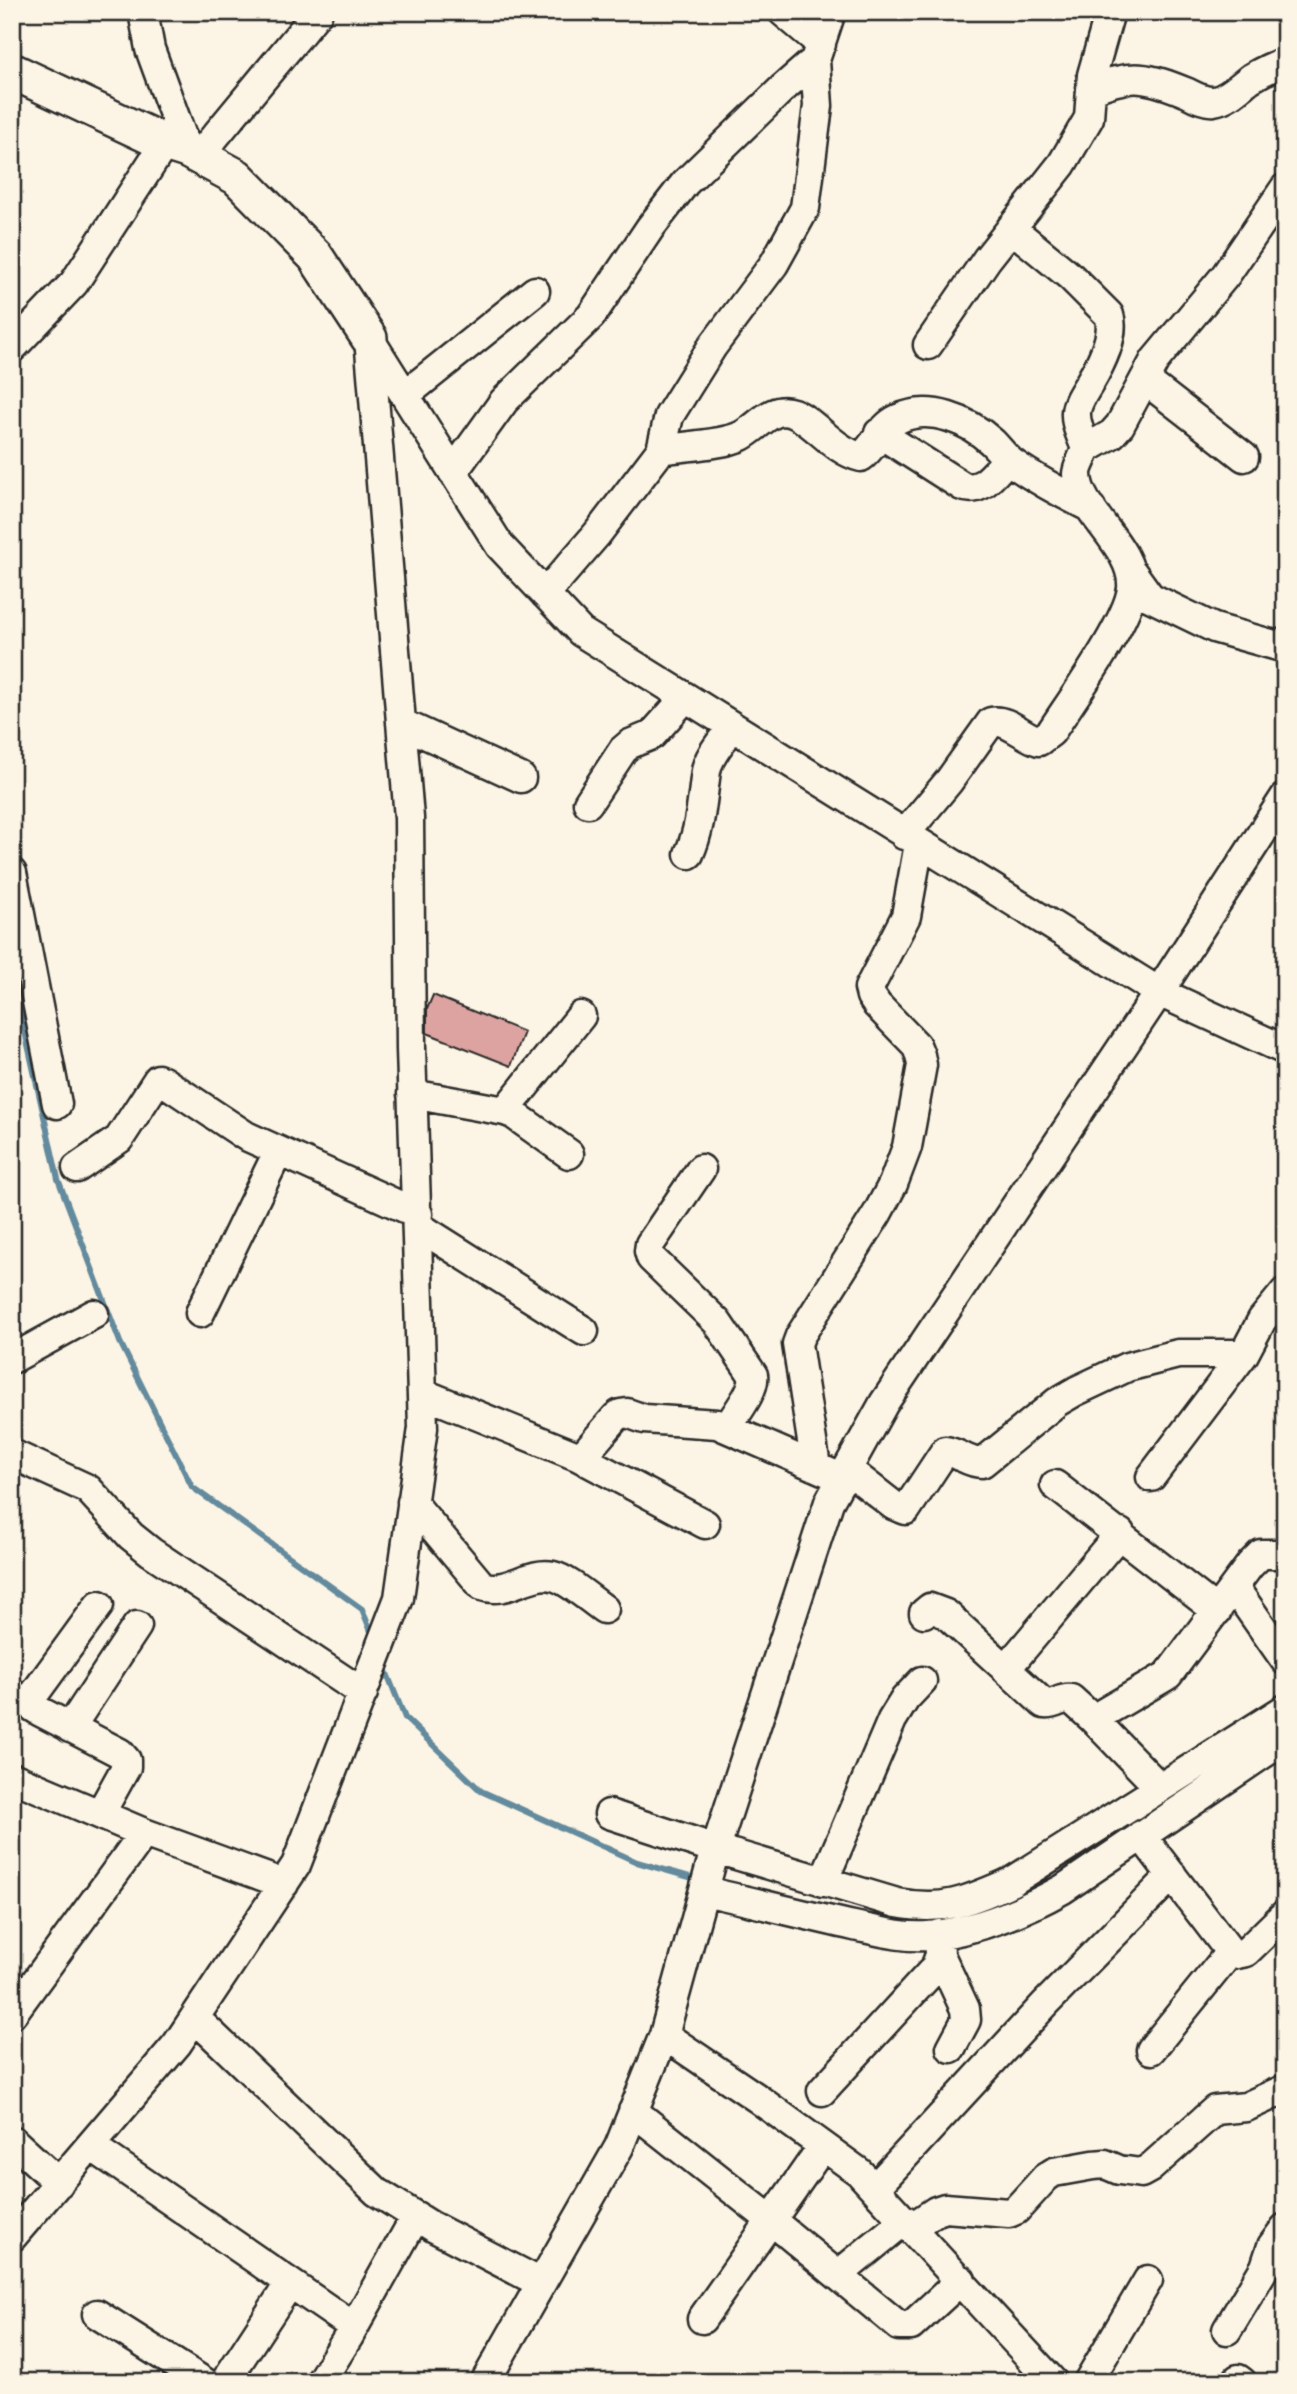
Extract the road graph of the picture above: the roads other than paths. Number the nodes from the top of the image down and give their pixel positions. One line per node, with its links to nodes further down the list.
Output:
1 (143, 12): 10 (street)
2 (318, 12): 10 (street)
3 (783, 12): 6 (street)
4 (831, 12): 6 (street)
5 (1110, 12): 9 (street)
6 (818, 52): 21 (street); 24 (street)
7 (1285, 62): 9 (street)
8 (12, 71): 10 (main road)
9 (1091, 90): 12 (street)
10 (183, 150): 14 (main road); 16 (street)
11 (1285, 188): 17 (street)
12 (1011, 228): 15 (street); 20 (street)
13 (535, 291): 18 (street)
14 (369, 338): 18 (street); 30 (street)
15 (928, 345)
16 (12, 348)
17 (1145, 380): 20 (street); 22 (street)
18 (405, 396): 24 (street)
19 (879, 433): 21 (street); 23 (street); 23 (street)
20 (1086, 449): 25 (street)
21 (661, 450): 27 (street)
22 (1244, 457)
23 (1008, 459): 25 (street)
24 (453, 472): 27 (street)
25 (1091, 508): 26 (street)
26 (1132, 572): 28 (street); 35 (street)
27 (545, 594): 29 (street)
28 (1285, 642)
29 (685, 698): 31 (street); 34 (street)
30 (401, 723): 32 (street); 41 (street)
31 (732, 727): 35 (street); 36 (street)
32 (521, 778)
33 (1285, 797): 38 (street)
34 (588, 803)
35 (911, 839): 38 (street); 59 (street)
36 (688, 854)
37 (12, 873): 42 (street)
38 (1159, 992): 40 (street); 60 (street)
39 (581, 1016): 43 (street)
40 (1285, 1050)
41 (412, 1094): 43 (street); 48 (street)
42 (57, 1104)
43 (505, 1111): 45 (street)
44 (278, 1152): 46 (street); 48 (street); 50 (street)
45 (569, 1154)
46 (78, 1168)
47 (701, 1169): 56 (street)
48 (418, 1220): 52 (street); 55 (street)
49 (1285, 1292): 53 (street)
50 (200, 1313)
51 (94, 1314): 54 (street)
52 (584, 1331)
53 (1244, 1354): 60 (street); 61 (street)
54 (12, 1359)
55 (422, 1393): 58 (street); 63 (street)
56 (727, 1428): 58 (street); 59 (street)
57 (12, 1454): 76 (street)
58 (577, 1456): 64 (street)
59 (816, 1467): 60 (street)
60 (844, 1474): 88 (street)
61 (1151, 1477)
62 (1055, 1485): 65 (street)
63 (412, 1502): 69 (street); 76 (street)
64 (705, 1524)
65 (1119, 1533): 70 (street); 74 (street)
66 (1285, 1554): 67 (street)
67 (1234, 1587): 70 (street); 73 (street)
68 (99, 1605): 77 (street)
69 (604, 1609)
70 (1217, 1611): 79 (street)
71 (924, 1614): 74 (street)
72 (137, 1626): 80 (street)
73 (1285, 1660)
74 (1006, 1669): 79 (street)
75 (922, 1681): 90 (street)
76 (366, 1684): 91 (street)
77 (20, 1700): 80 (street)
78 (1285, 1709): 83 (street)
79 (1093, 1719): 83 (street)
80 (70, 1728): 84 (street)
81 (1285, 1739): 87 (street)
82 (12, 1777): 84 (street)
83 (1158, 1787): 90 (street)
84 (100, 1814): 86 (street)
85 (609, 1814): 88 (street)
86 (144, 1833): 91 (street); 96 (street)
87 (1141, 1835): 89 (street); 94 (street)
88 (714, 1853): 90 (street); 92 (street)
89 (1172, 1875): 95 (street); 108 (street)
90 (823, 1881)
91 (284, 1884): 97 (street)
92 (704, 1887): 94 (street); 98 (street)
93 (1285, 1914): 95 (street)
94 (940, 1945): 99 (street); 102 (street)
95 (1227, 1956): 100 (street)
96 (12, 2014)
97 (195, 2018): 105 (street); 109 (street)
98 (664, 2035): 103 (street); 106 (street)
99 (951, 2048)
100 (1150, 2050)
101 (1285, 2089): 111 (street)
102 (822, 2091)
103 (633, 2112): 110 (street); 118 (street)
104 (12, 2140): 107 (street)
105 (91, 2146): 107 (street); 117 (street)
106 (823, 2146): 108 (street); 110 (street)
107 (59, 2183): 113 (street)
108 (875, 2188): 111 (street)
109 (416, 2216): 118 (street); 121 (street)
110 (771, 2220): 114 (street); 120 (street)
111 (908, 2224): 114 (street); 115 (street)
112 (1285, 2228): 122 (street)
113 (12, 2237)
114 (838, 2275): 115 (street)
115 (961, 2280): 127 (street)
116 (1148, 2280): 128 (street)
117 (290, 2283): 121 (street); 124 (street)
118 (541, 2283): 126 (street)
119 (97, 2314): 123 (street)
120 (702, 2319)
121 (354, 2326): 125 (street)
122 (1227, 2330)
123 (204, 2382)
124 (225, 2382)
125 (320, 2382)
126 (485, 2382)
127 (1053, 2382)
128 (1088, 2382)

